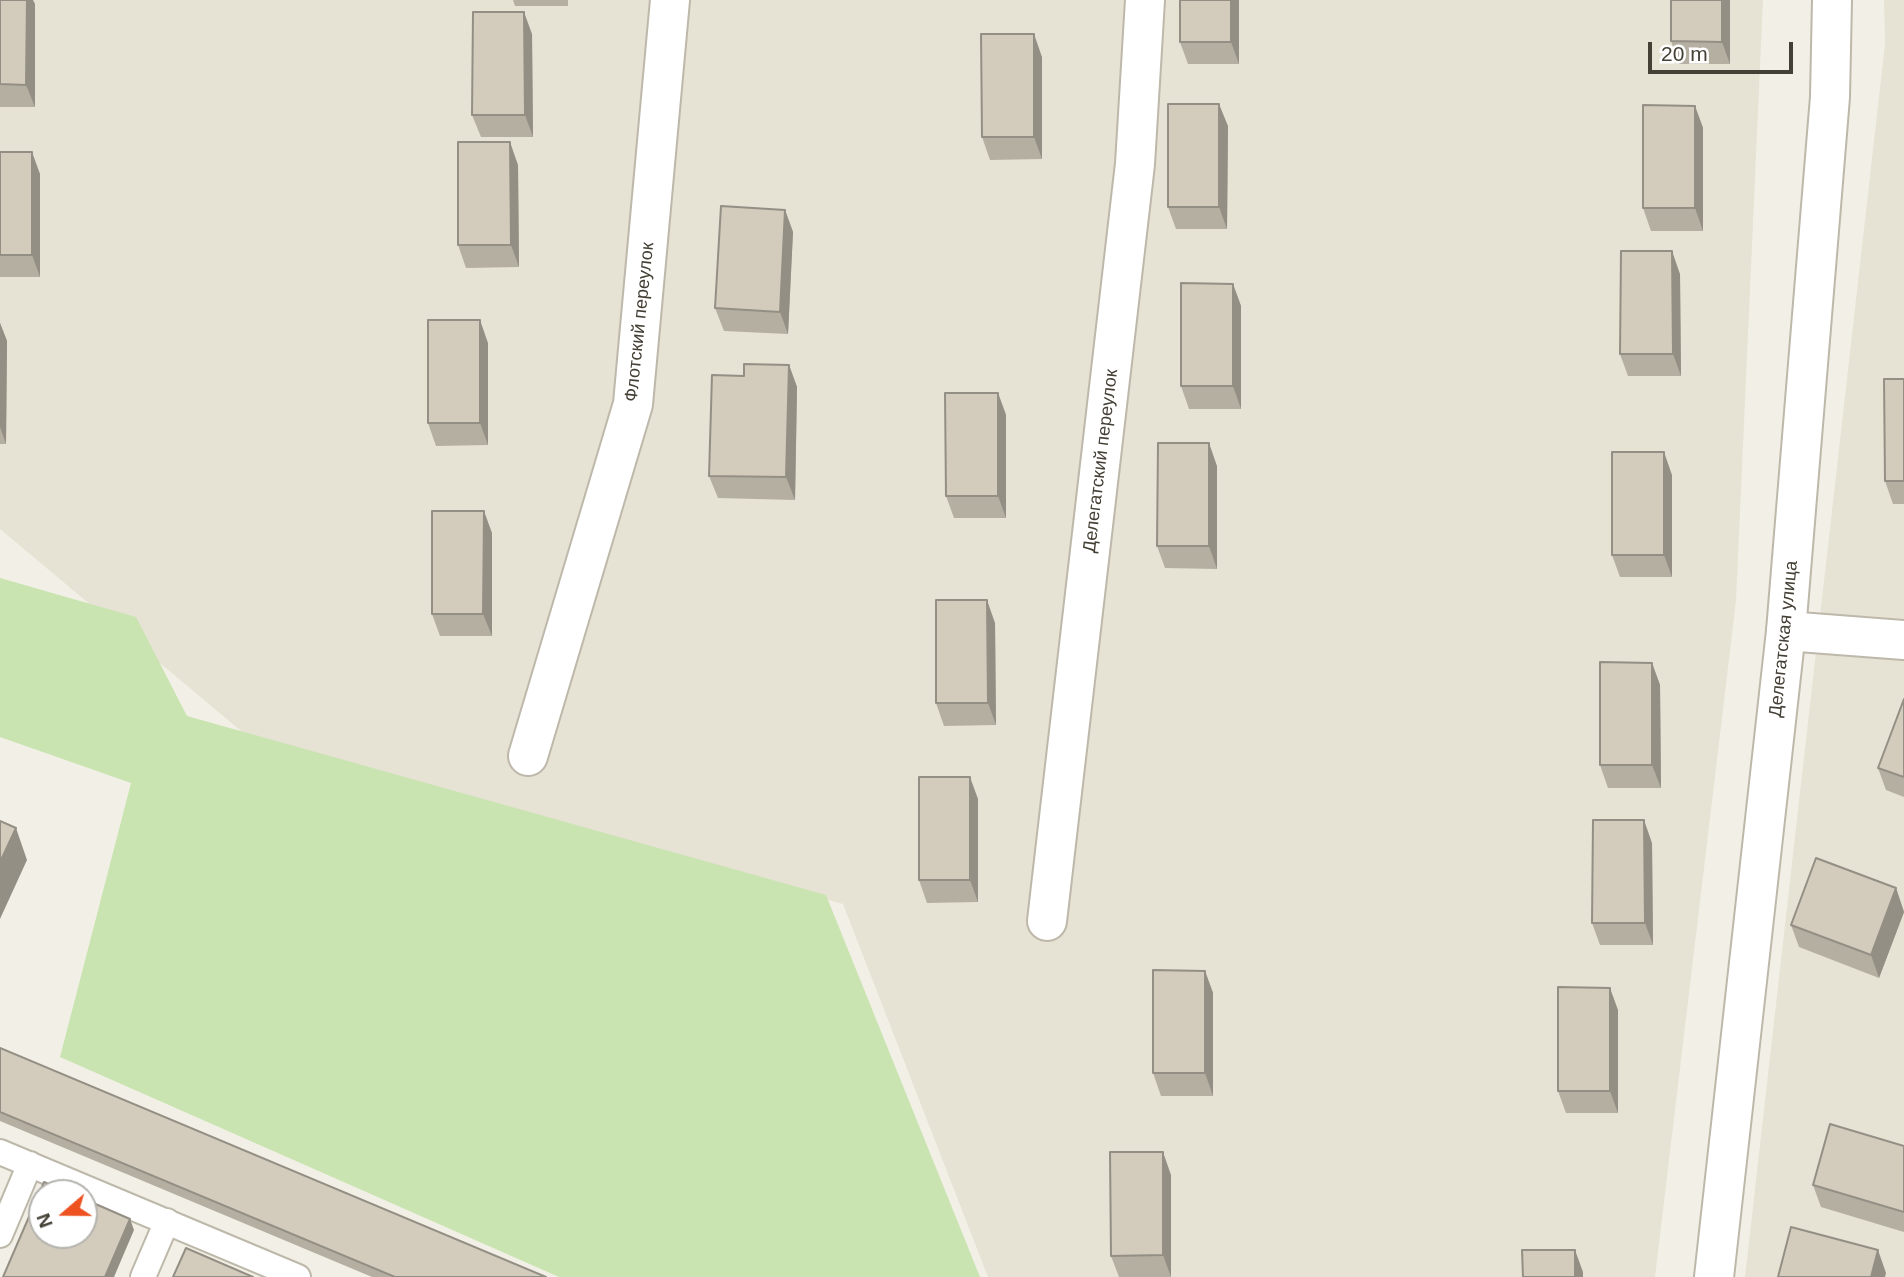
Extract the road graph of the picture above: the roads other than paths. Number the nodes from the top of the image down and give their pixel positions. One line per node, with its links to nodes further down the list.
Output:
1 (670, 0): 6 (street, Флотский переулок)
2 (1145, 0): 7 (street, Делегатский переулок)
3 (1832, 0): 4 (street, Делегатская улица)
4 (1786, 631): 5 (street); 14 (street, Делегатская улица)
5 (1904, 640)
6 (528, 756)
7 (1047, 921)
8 (0, 1152): 9 (lane)
9 (30, 1164): 10 (lane); 11 (lane)
10 (167, 1221): 12 (lane); 13 (lane)
11 (0, 1235)
12 (143, 1277)
13 (298, 1277)
14 (1714, 1277)

